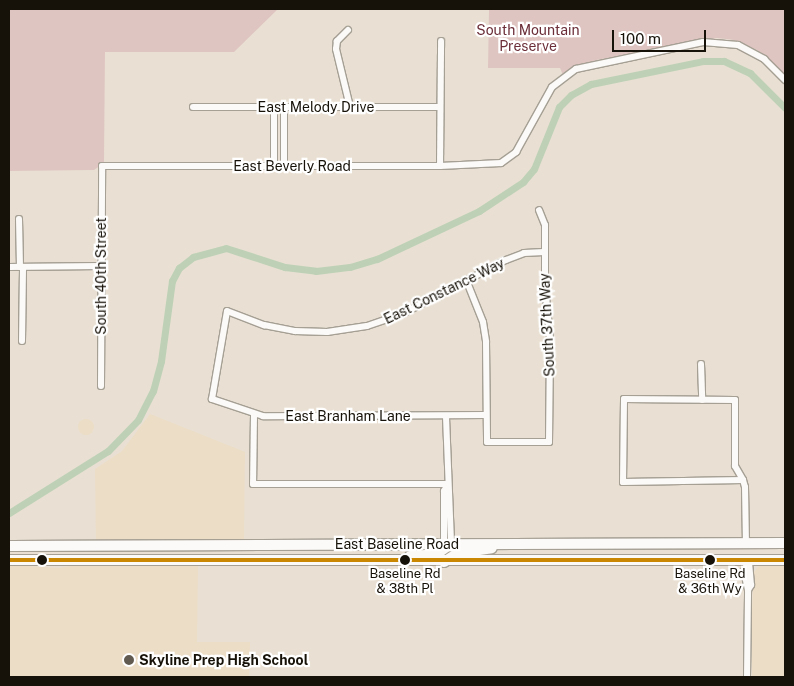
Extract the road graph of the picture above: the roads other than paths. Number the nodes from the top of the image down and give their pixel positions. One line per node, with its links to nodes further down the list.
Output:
1 (348, 30): 7 (street)
2 (441, 41): 8 (street)
3 (785, 80): 12 (street, East Beverly Road)
4 (193, 107): 5 (street, East Melody Drive)
5 (274, 107): 6 (street, East Melody Drive); 10 (street)
6 (284, 107): 7 (street, East Melody Drive); 11 (street)
7 (350, 107): 8 (street, East Melody Drive)
8 (440, 107): 12 (street)
9 (102, 166): 10 (street, East Beverly Road); 16 (street, South 40th Street)
10 (274, 166): 11 (street, East Beverly Road)
11 (284, 166): 12 (street, East Beverly Road)
12 (440, 166)
13 (539, 210): 15 (street, South 37th Way)
14 (19, 219): 18 (street)
15 (544, 252): 19 (street, East Constance Way); 26 (street, South 37th Way)
16 (100, 266): 18 (street); 22 (street, South 40th Street)
17 (9, 267): 18 (street)
18 (22, 267): 20 (street)
19 (467, 282): 23 (street, East Constance Way); 26 (street)
20 (22, 341)
21 (701, 364): 24 (street)
22 (100, 386)
23 (212, 399): 25 (street, East Branham Lane)
24 (702, 400): 28 (street); 28 (street)
25 (254, 415): 27 (street, East Branham Lane); 29 (street)
26 (486, 415): 27 (street, East Branham Lane)
27 (446, 417): 29 (street)
28 (743, 480): 30 (street)
29 (448, 484): 35 (street)
30 (746, 543): 31 (main road, East Baseline Road); 32 (main road, East Baseline Road); 38 (main road)
31 (785, 543)
32 (588, 544): 35 (main road, East Baseline Road); 40 (main road)
33 (9, 546): 34 (main road, East Baseline Road)
34 (118, 546): 35 (main road, East Baseline Road); 36 (main road)
35 (448, 553): 36 (main road, East Baseline Road); 40 (main road, East Baseline Road)
36 (118, 559): 37 (main road, East Baseline Road)
37 (9, 560)
38 (748, 560): 39 (main road, East Baseline Road); 40 (main road, East Baseline Road); 41 (street)
39 (785, 560)
40 (588, 561)
41 (747, 677)

